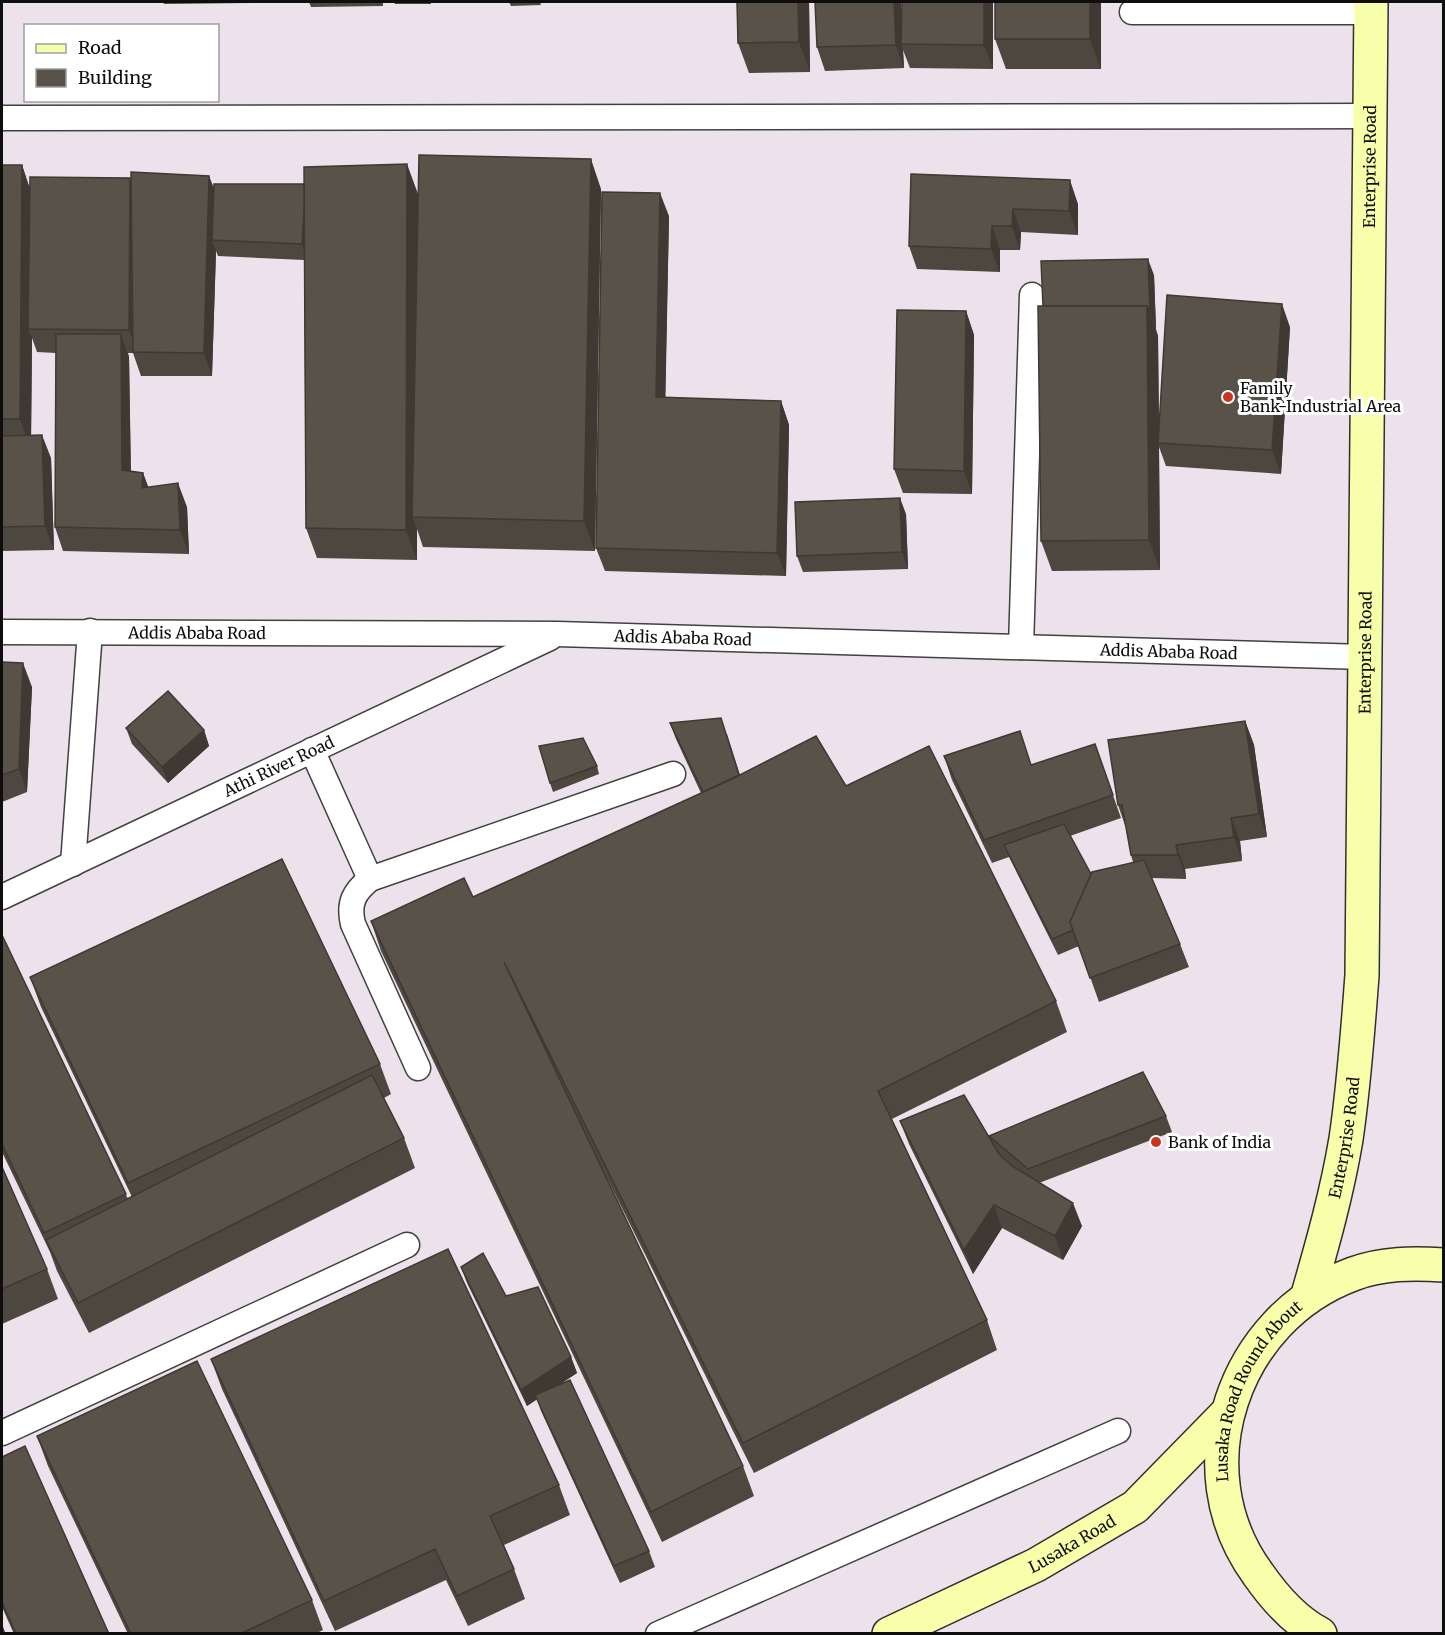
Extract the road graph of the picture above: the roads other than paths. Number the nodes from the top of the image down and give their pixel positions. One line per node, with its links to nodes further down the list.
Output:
1 (1371, 7): 2 (lane); 3 (main road, Enterprise Road)
2 (1132, 12)
3 (1370, 116): 4 (lane); 10 (main road, Enterprise Road)
4 (2, 117)
5 (1032, 295): 9 (lane)
6 (90, 631): 7 (lane, Addis Ababa Road); 8 (lane, Addis Ababa Road); 13 (lane)
7 (2, 632)
8 (557, 634): 9 (lane, Addis Ababa Road); 11 (lane, Athi River Road)
9 (1021, 647): 10 (lane, Addis Ababa Road)
10 (1365, 657): 19 (main road, Enterprise Road)
11 (312, 750): 13 (lane, Athi River Road); 14 (lane)
12 (673, 774): 14 (lane)
13 (73, 864): 15 (lane, Athi River Road)
14 (370, 879): 16 (lane)
15 (2, 897)
16 (418, 1068)
17 (408, 1245): 22 (lane)
18 (1443, 1265): 19 (main road, Lusaka Road Round About)
19 (1307, 1298): 20 (main road, Lusaka Road Round About)
20 (1227, 1413): 23 (main road, Lusaka Road Round About); 25 (main road, Lusaka Road)
21 (1118, 1431): 24 (lane)
22 (2, 1433)
23 (1310, 1632)
24 (658, 1634)
25 (889, 1634)

